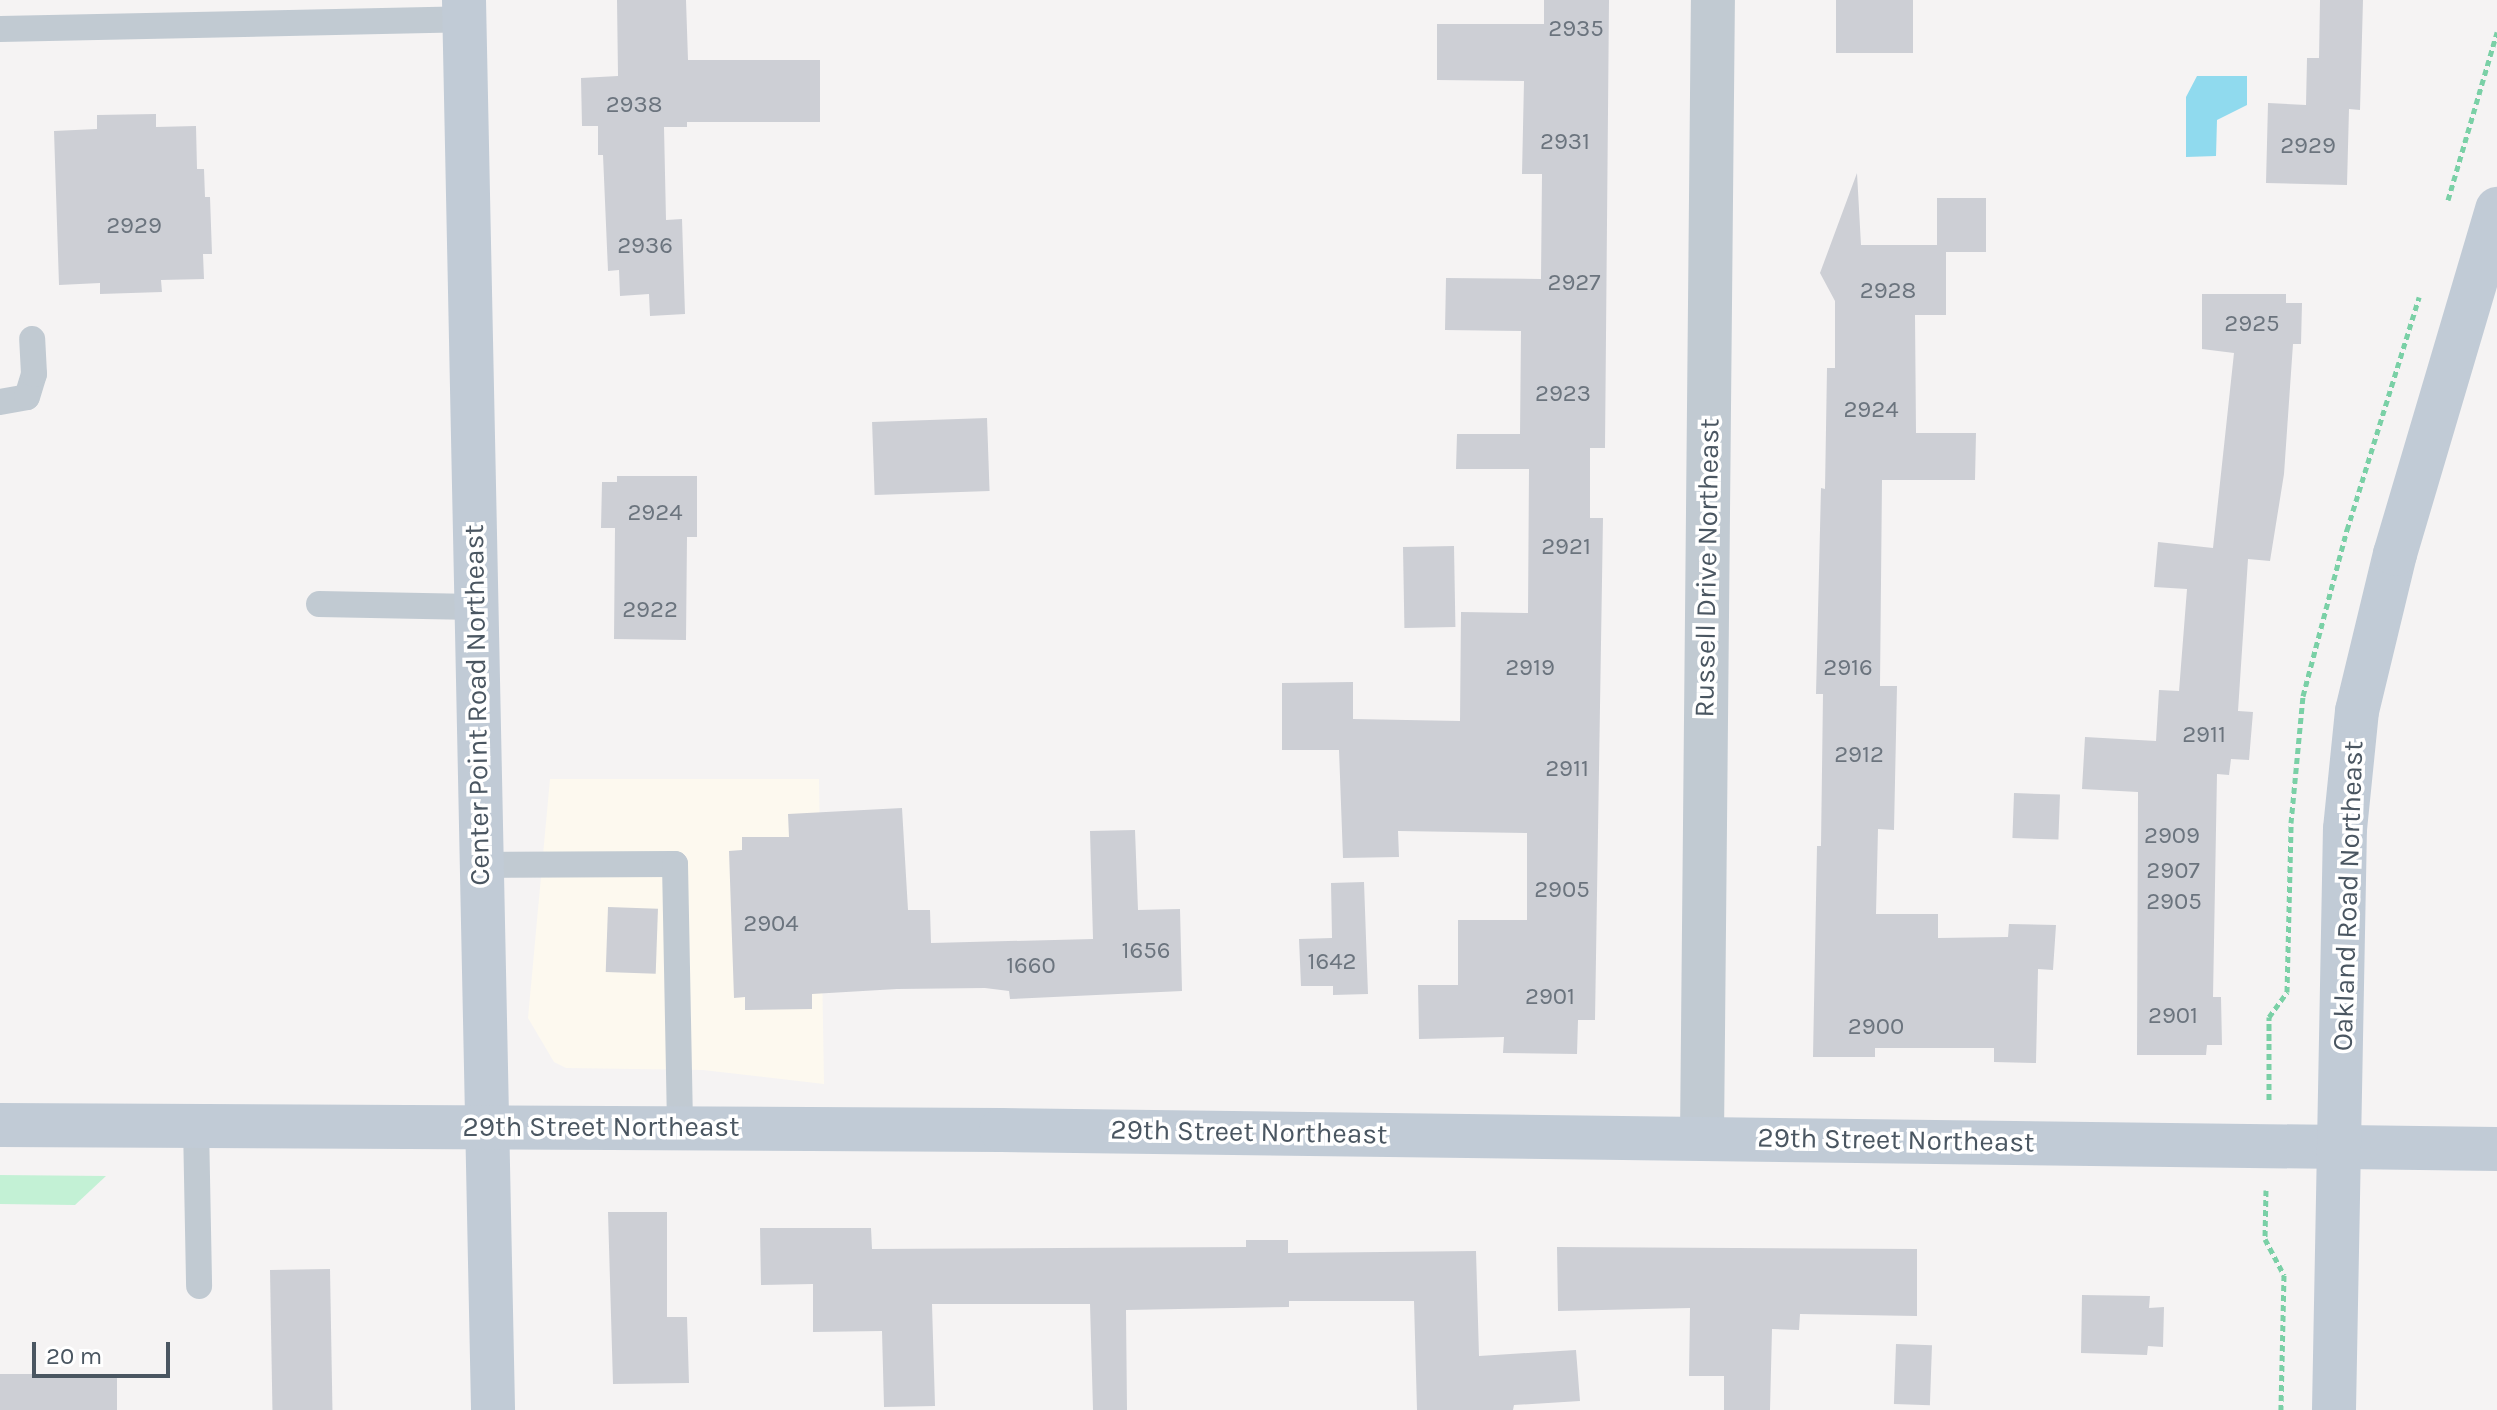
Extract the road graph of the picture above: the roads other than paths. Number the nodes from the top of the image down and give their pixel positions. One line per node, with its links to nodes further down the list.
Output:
1 (1713, 0): 14 (street, Russell Drive Northeast)
2 (464, 10): 3 (lane); 8 (main road, Center Point Road Northeast)
3 (0, 29)
4 (2497, 209): 15 (main road, Oakland Road Northeast)
5 (32, 339): 6 (lane)
6 (0, 402)
7 (319, 604): 8 (lane)
8 (475, 607): 9 (main road, Center Point Road Northeast)
9 (480, 865): 12 (main road, Center Point Road Northeast); 13 (lane)
10 (0, 1125): 11 (main road, 29th Street Northeast)
11 (196, 1125): 12 (main road, 29th Street Northeast); 17 (lane)
12 (484, 1126): 13 (main road, 29th Street Northeast); 18 (main road, Center Point Road Northeast)
13 (680, 1127): 14 (main road, 29th Street Northeast)
14 (1702, 1137): 15 (main road, 29th Street Northeast)
15 (2339, 1148): 16 (main road, 29th Street Northeast); 19 (main road, Oakland Road Northeast)
16 (2497, 1149)
17 (199, 1286)
18 (493, 1410)
19 (2334, 1410)

